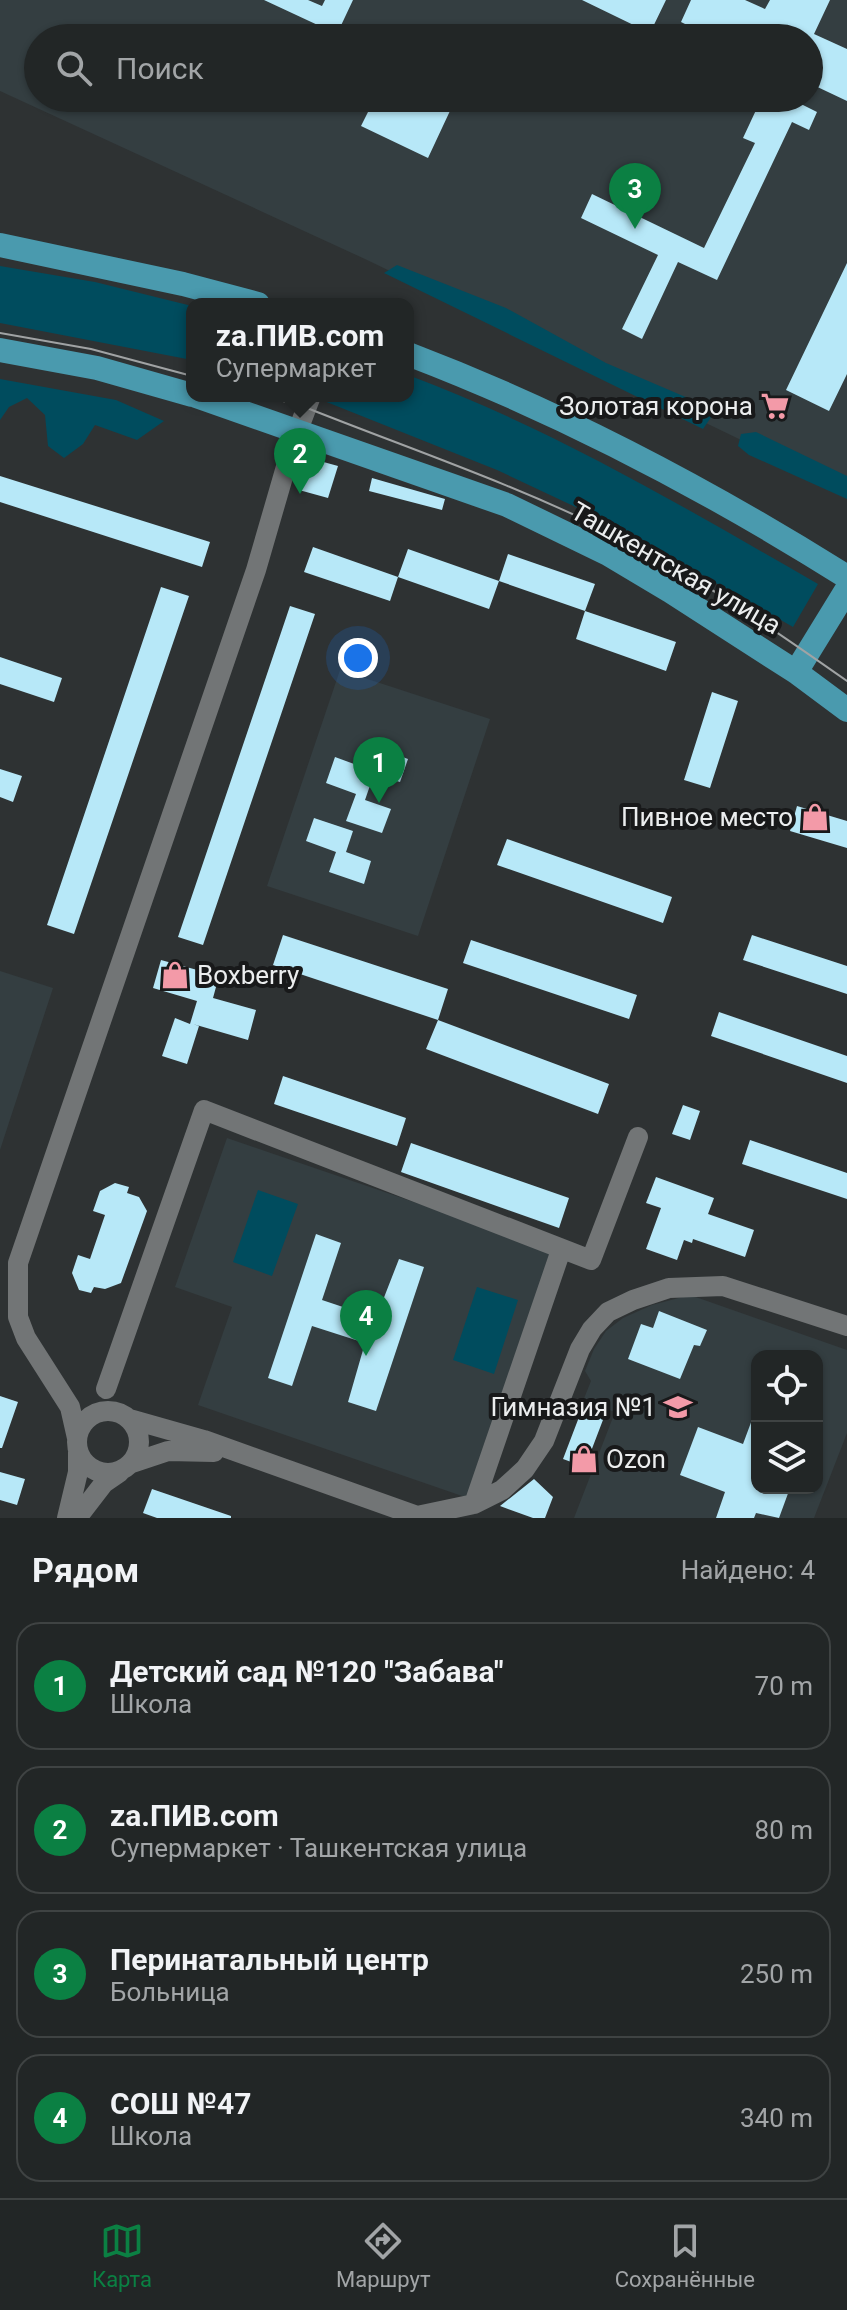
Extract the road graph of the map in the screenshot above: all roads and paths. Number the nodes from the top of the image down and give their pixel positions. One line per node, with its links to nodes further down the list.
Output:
1 (0, 245): 2 (main road)
2 (236, 298)
3 (0, 350): 5 (main road, Ташкентская улица)
4 (414, 357): 9 (main road)
5 (186, 394)
6 (213, 402): 8 (main road, Ташкентская улица)
7 (309, 402): 8 (street)
8 (298, 429): 11 (main road, Ташкентская улица); 16 (street)
9 (847, 577)
10 (847, 589): 11 (main road)
11 (796, 672): 12 (main road, Ташкентская улица)
12 (847, 710)
13 (638, 1137): 14 (street)
14 (561, 1250): 17 (street); 22 (street)
15 (847, 1326): 22 (street)
16 (57, 1383): 18 (street); 19 (street)
17 (106, 1389)
18 (121, 1415): 19 (street); 20 (street); 21 (street)
19 (78, 1445): 21 (street); 23 (street)
20 (246, 1457): 21 (street); 22 (street)
21 (126, 1468): 24 (street)
22 (474, 1504)
23 (67, 1518)
24 (77, 1518)

